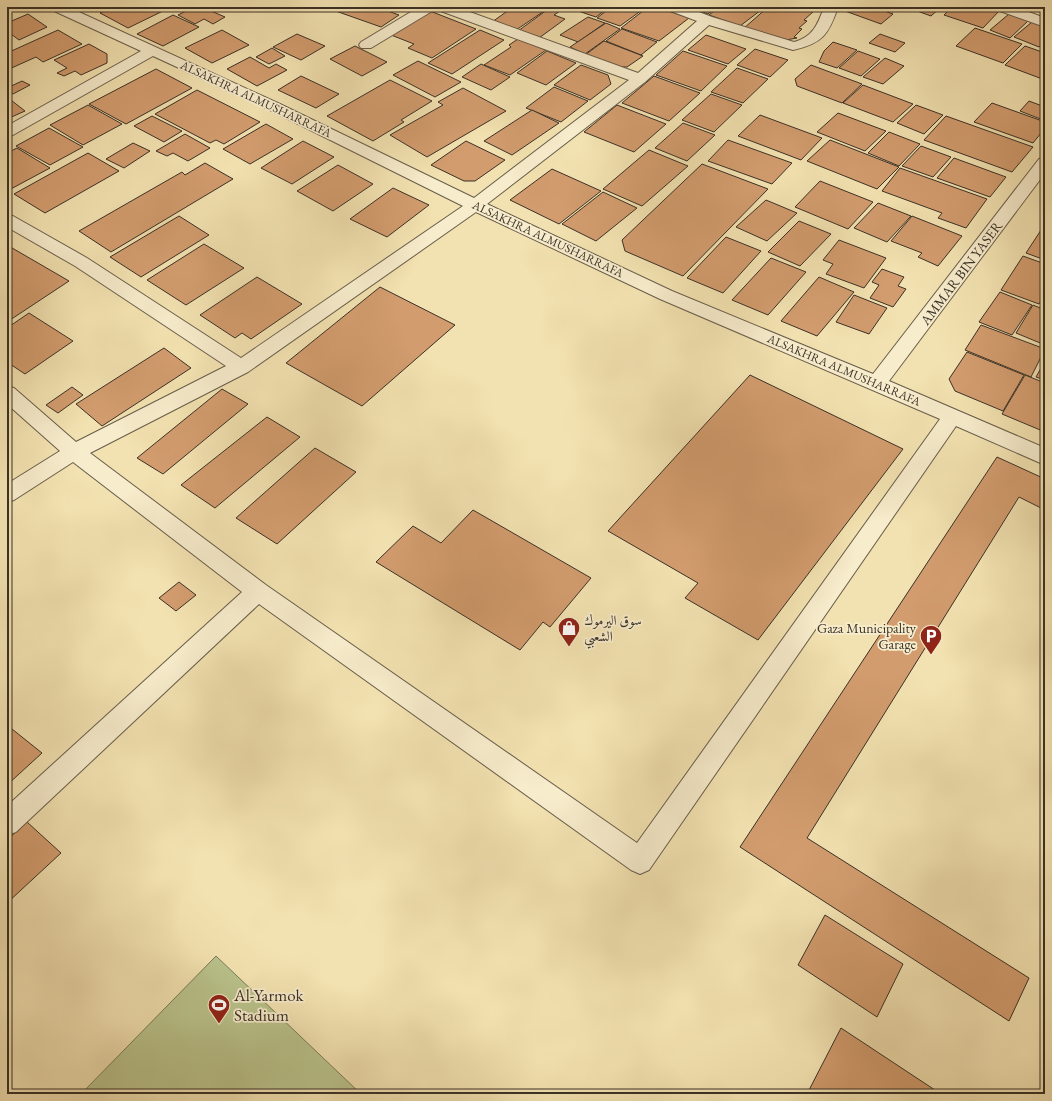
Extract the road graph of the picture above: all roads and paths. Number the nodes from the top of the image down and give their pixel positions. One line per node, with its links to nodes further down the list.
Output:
1 (57, 7): 10 (street, ALSAKHRA ALMUSHARRAFA)
2 (429, 7): 9 (street)
3 (443, 7): 11 (street)
4 (673, 7): 7 (street)
5 (831, 7): 7 (street)
6 (1002, 7): 8 (street)
7 (708, 20): 11 (street)
8 (1045, 23)
9 (366, 45)
10 (152, 51): 12 (street); 14 (street, ALSAKHRA ALMUSHARRAFA)
11 (640, 79): 14 (street)
12 (7, 132)
13 (1045, 162): 17 (street, AMMAR BIN YASER)
14 (475, 205): 16 (street); 17 (street, ALSAKHRA ALMUSHARRAFA)
15 (7, 220): 16 (street)
16 (241, 367): 20 (street)
17 (877, 383): 19 (street, ALSAKHRA ALMUSHARRAFA)
18 (7, 393): 20 (street)
19 (953, 416): 21 (street, ALSAKHRA ALMUSHARRAFA); 23 (street)
20 (74, 452): 22 (street); 23 (street)
21 (1045, 457)
22 (7, 494)
23 (258, 591): 24 (street)
24 (7, 823)

